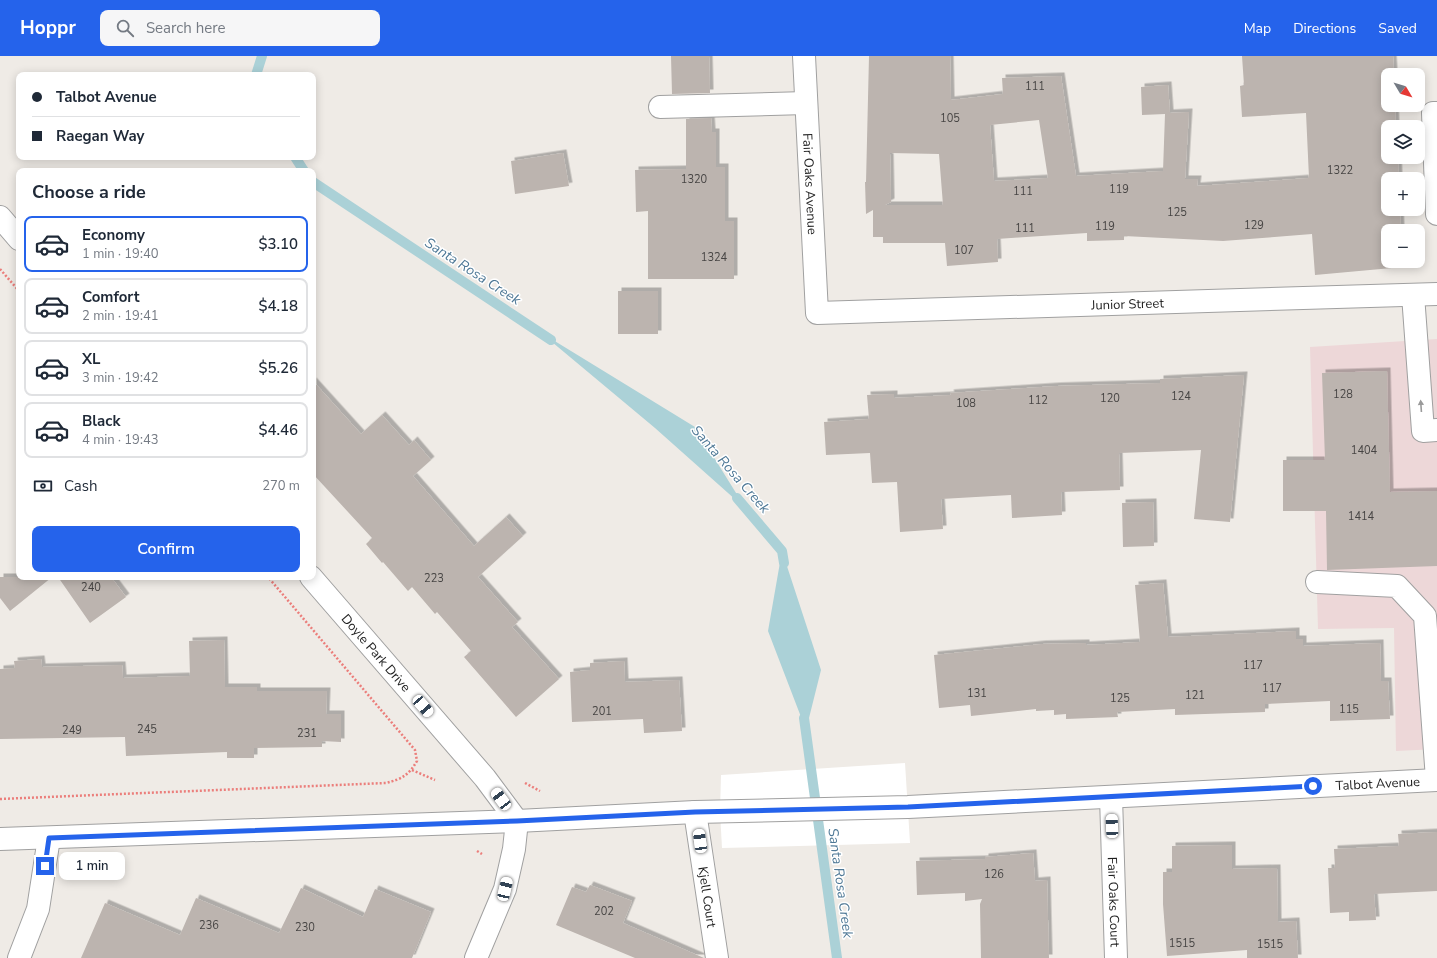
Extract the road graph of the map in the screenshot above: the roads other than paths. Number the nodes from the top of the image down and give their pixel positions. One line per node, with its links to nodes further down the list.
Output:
1 (804, 56): 2 (street, Fair Oaks Avenue)
2 (806, 103): 3 (street); 10 (street, Fair Oaks Avenue)
3 (660, 108)
4 (1437, 113): 5 (street)
5 (1437, 214)
6 (0, 217): 7 (street)
7 (16, 236)
8 (1437, 294): 9 (street, Junior Street)
9 (1413, 295): 10 (street, Junior Street); 11 (street, one-way to 9)
10 (817, 312)
11 (1437, 430)
12 (314, 580): 17 (street, Doyle Park Drive)
13 (1317, 582): 14 (street)
14 (1437, 779): 15 (street, Talbot Avenue)
15 (1111, 797): 16 (street, Talbot Avenue); 23 (street, Fair Oaks Court)
16 (695, 812): 17 (street, Talbot Avenue); 22 (street, Kjell Court)
17 (517, 821): 18 (street, Talbot Avenue); 21 (street)
18 (49, 838): 19 (street, Talbot Avenue); 20 (street)
19 (0, 839)
20 (18, 958)
21 (476, 958)
22 (717, 958)
23 (1116, 958)

